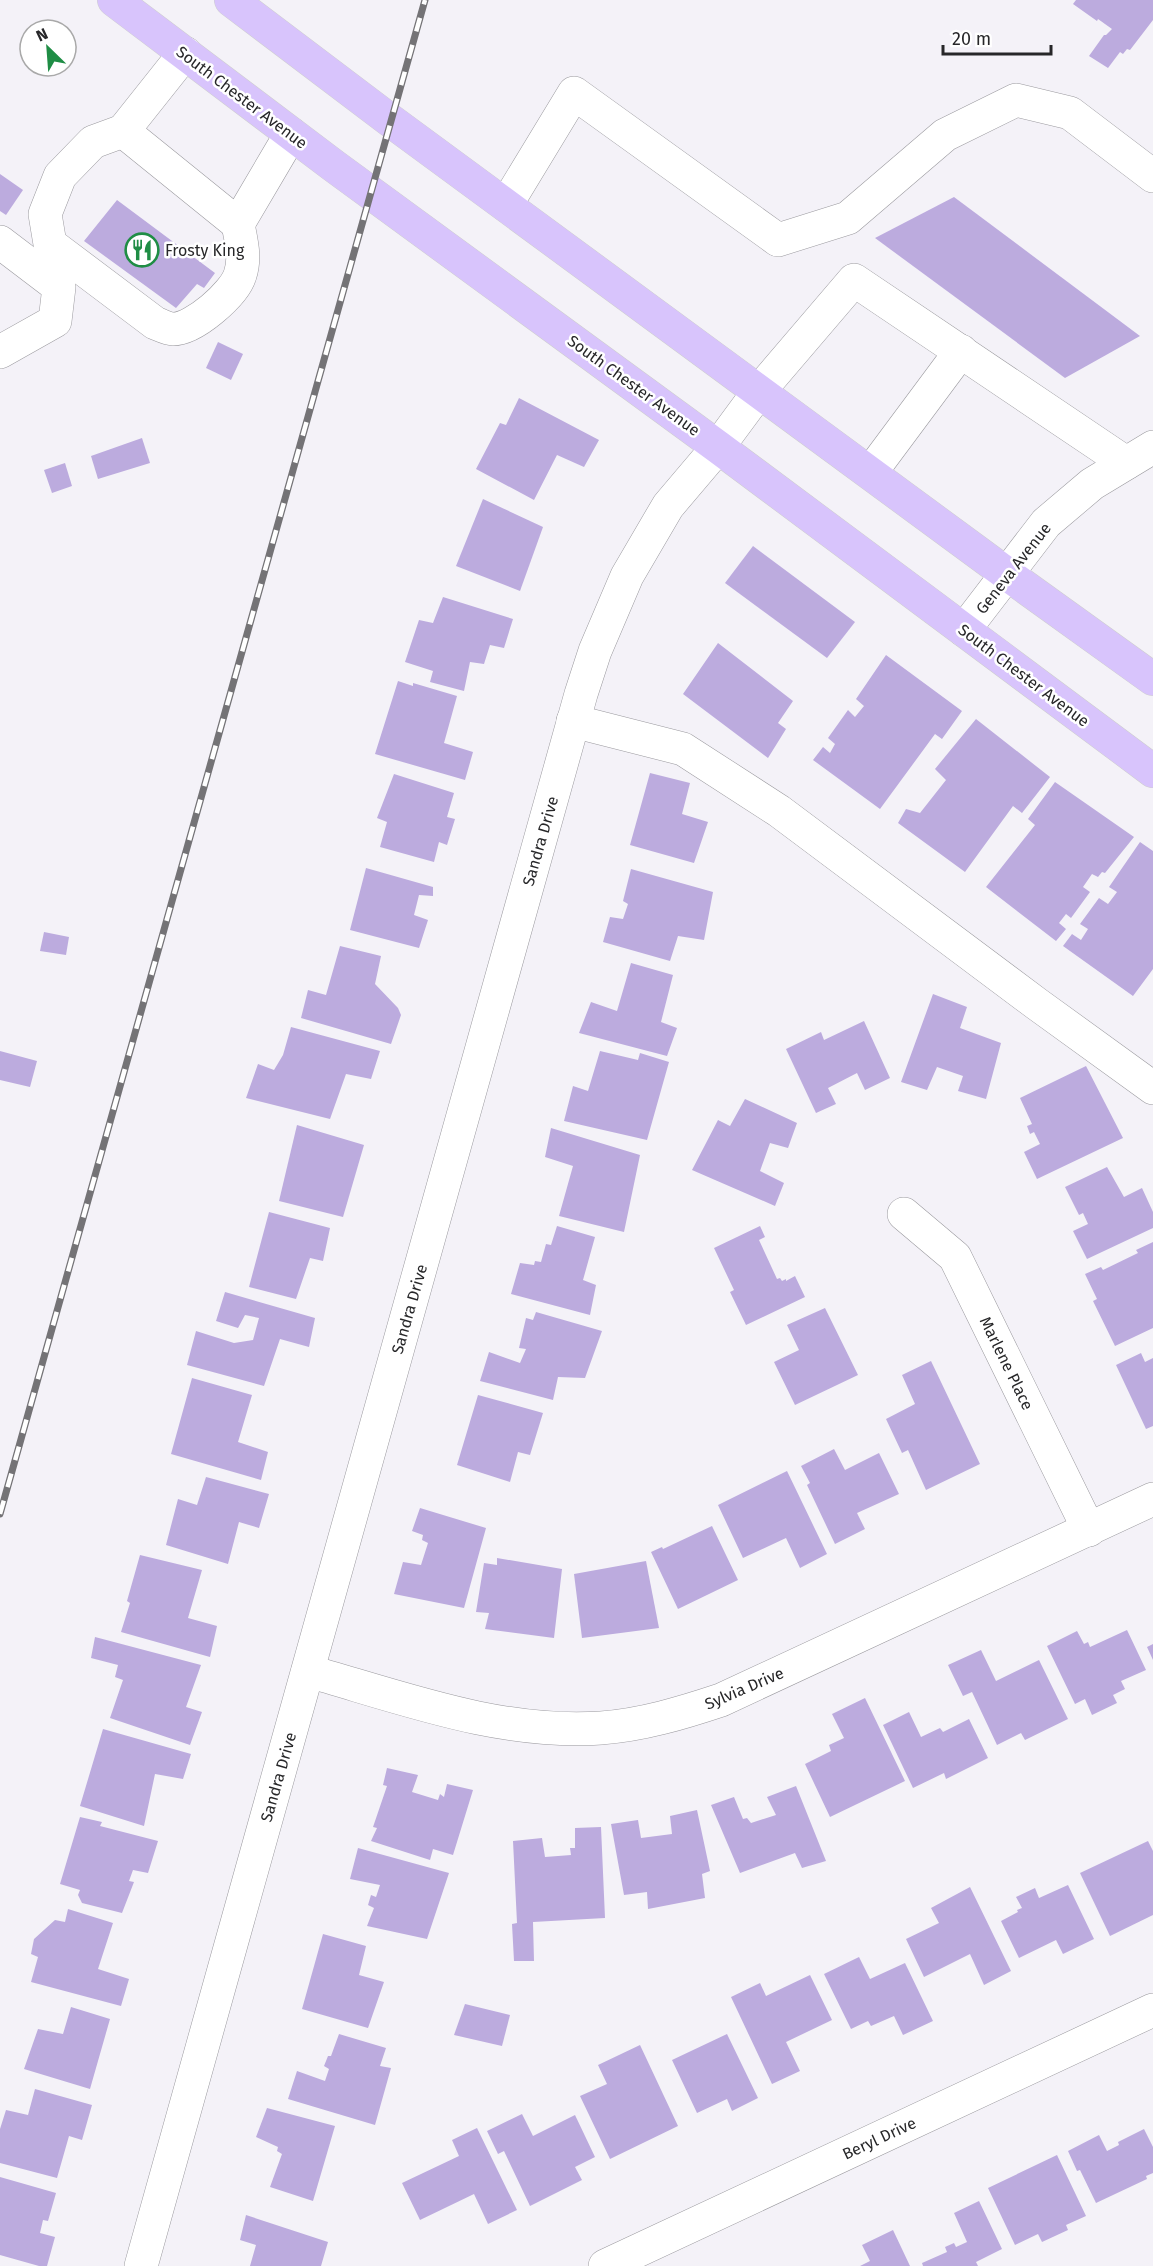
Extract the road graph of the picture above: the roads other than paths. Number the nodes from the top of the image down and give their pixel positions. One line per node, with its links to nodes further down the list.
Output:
1 (114, 0): 3 (main road, South Chester Avenue)
2 (231, 0): 7 (main road)
3 (184, 53): 4 (street); 5 (main road, South Chester Avenue)
4 (123, 131): 8 (street); 8 (street)
5 (291, 134): 8 (street); 13 (main road, South Chester Avenue)
6 (1153, 176): 7 (street)
7 (506, 205): 12 (main road)
8 (238, 224)
9 (0, 242): 11 (street)
10 (961, 351): 12 (street, Sandra Drive); 14 (street); 15 (street)
11 (0, 352)
12 (760, 390): 13 (street, Sandra Drive); 15 (main road)
13 (718, 447): 17 (main road, South Chester Avenue); 19 (street, Sandra Drive)
14 (1139, 455): 16 (street, Geneva Avenue)
15 (871, 472): 16 (main road)
16 (1007, 574): 17 (street, Geneva Avenue); 18 (main road)
17 (964, 630): 20 (main road, South Chester Avenue)
18 (1153, 679)
19 (573, 721): 21 (street); 25 (street, Sandra Drive)
20 (1153, 771)
21 (1153, 1088)
22 (904, 1214): 24 (street, Marlene Place)
23 (1153, 1499): 24 (street, Sylvia Drive)
24 (1089, 1530): 25 (street, Sylvia Drive)
25 (308, 1671): 27 (street, Sandra Drive)
26 (1153, 2010): 28 (street, Beryl Drive)
27 (141, 2266)
28 (605, 2266)

